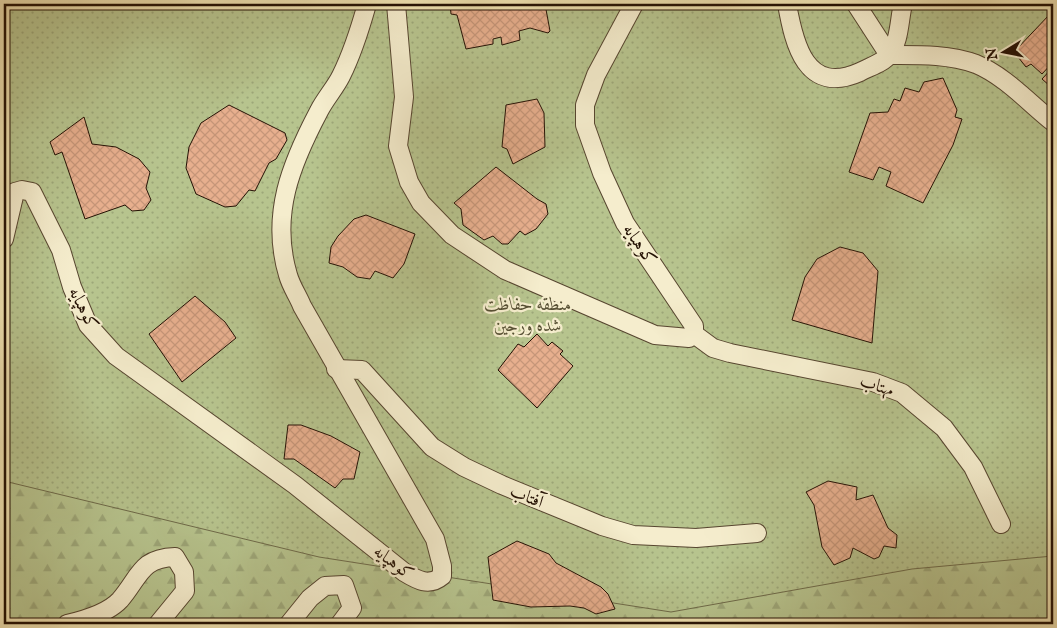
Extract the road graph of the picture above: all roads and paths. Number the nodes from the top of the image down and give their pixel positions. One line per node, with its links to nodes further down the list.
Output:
1 (367, 4): 11 (street, کوهپایه)
2 (396, 4): 10 (street)
3 (634, 4): 10 (street, کوهپایه)
4 (787, 4): 7 (street)
5 (856, 4): 7 (street)
6 (903, 4): 7 (street)
7 (889, 55): 8 (street)
8 (1053, 122)
9 (4, 238): 11 (street, کوهپایه)
10 (694, 334): 12 (street, مهتاب)
11 (336, 369): 13 (street, آفتاب)
12 (1001, 524)
13 (757, 534)
14 (67, 624): 15 (street)
15 (158, 624)
16 (290, 624): 17 (street)
17 (340, 624)

